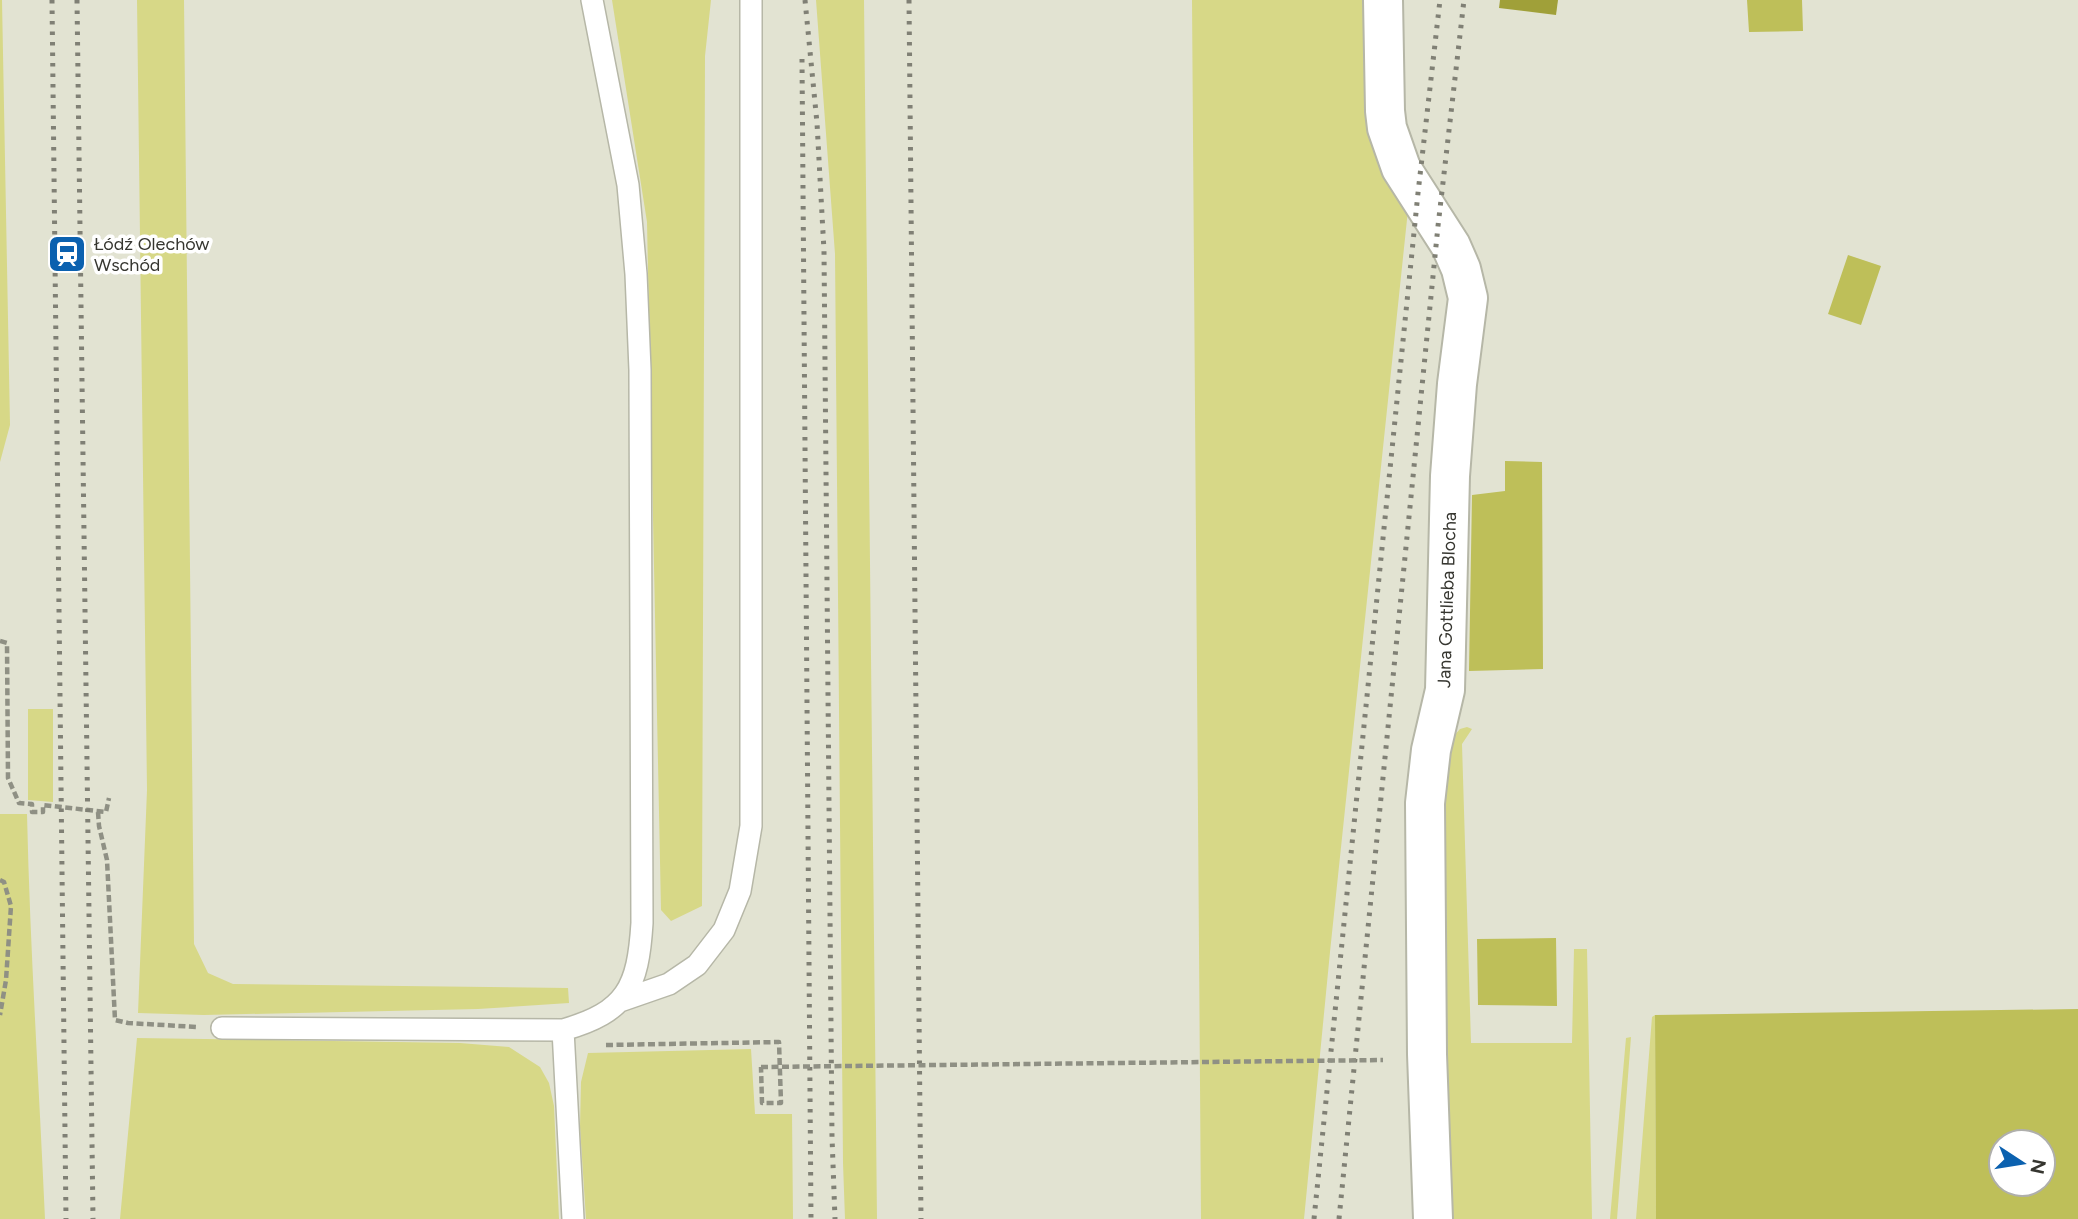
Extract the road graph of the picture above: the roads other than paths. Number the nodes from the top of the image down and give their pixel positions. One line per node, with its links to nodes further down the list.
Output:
1 (592, 0): 4 (lane)
2 (751, 0): 4 (lane)
3 (1383, 0): 8 (street, Jana Gottlieba Blocha)
4 (620, 1001): 6 (lane)
5 (222, 1028): 6 (lane)
6 (563, 1038): 7 (lane)
7 (573, 1219)
8 (1433, 1219)

